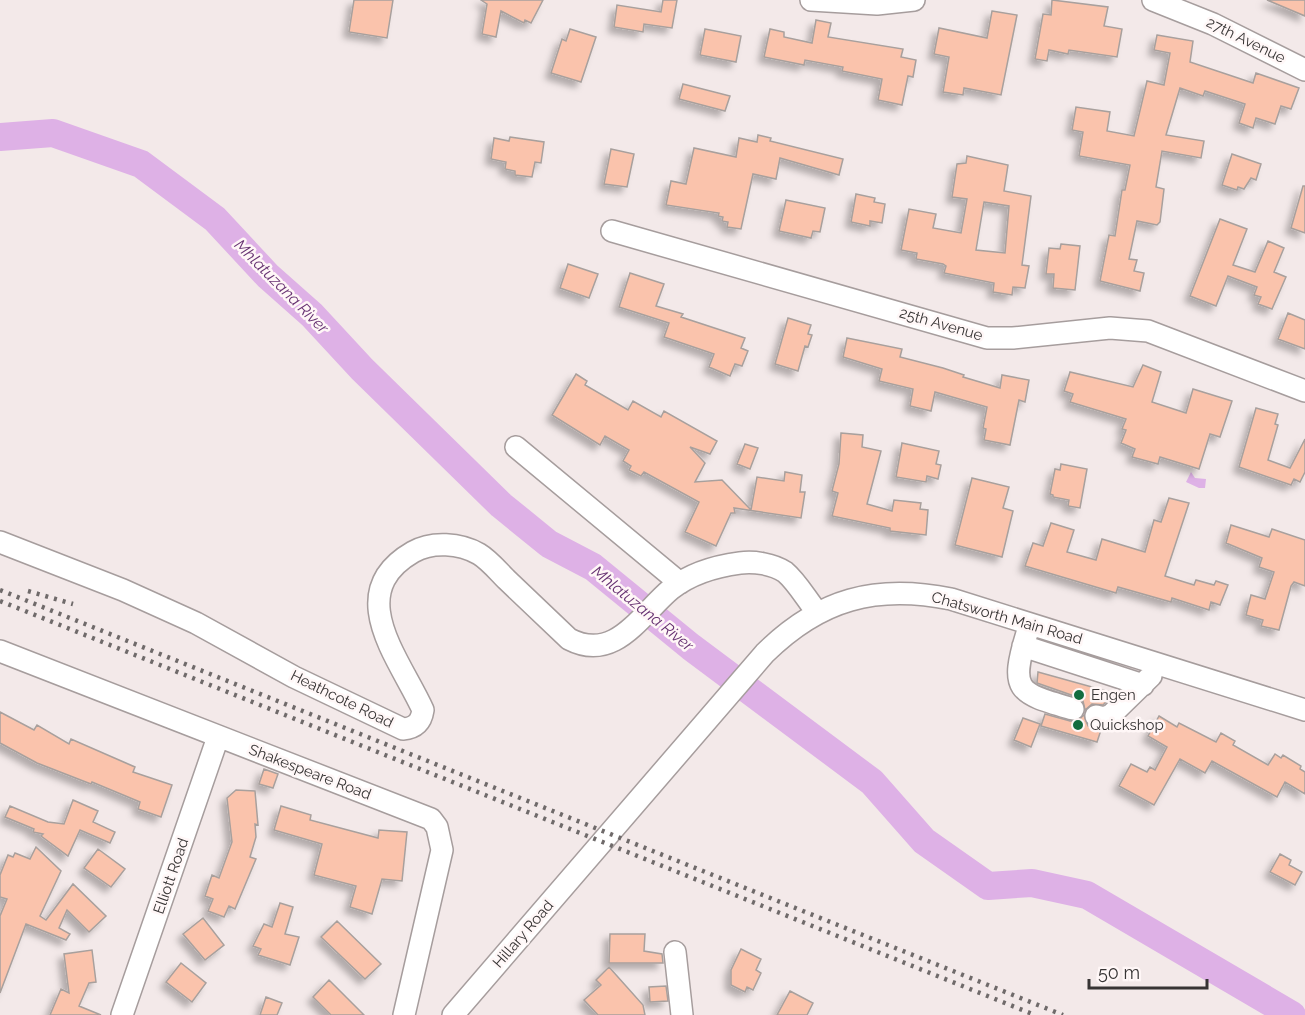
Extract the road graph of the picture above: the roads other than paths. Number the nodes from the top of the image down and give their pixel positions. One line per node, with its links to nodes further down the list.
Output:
1 (811, 0): 2 (street)
2 (914, 0)
3 (1153, 0): 4 (street, 27th Avenue)
4 (1305, 70)
5 (612, 231): 6 (street, 25th Avenue)
6 (1305, 391)
7 (516, 447): 9 (street)
8 (0, 542): 9 (street, Heathcote Road)
9 (676, 586): 10 (street, Heathcote Road)
10 (817, 612): 11 (street, Chatsworth Main Road); 20 (street, Chatsworth Main Road)
11 (1030, 624): 12 (street); 14 (street, Chatsworth Main Road)
12 (1023, 646): 15 (street); 16 (street)
13 (0, 651): 19 (street, Shakespeare Road)
14 (1161, 664): 15 (street); 17 (street, Chatsworth Main Road)
15 (1143, 685): 18 (street)
16 (1073, 709)
17 (1305, 710)
18 (1096, 716)
19 (218, 737): 22 (street, Elliott Road); 23 (street, Shakespeare Road)
20 (593, 853): 24 (street, Hillary Road)
21 (675, 952): 25 (street)
22 (122, 1015)
23 (404, 1015)
24 (453, 1015)
25 (682, 1015)

